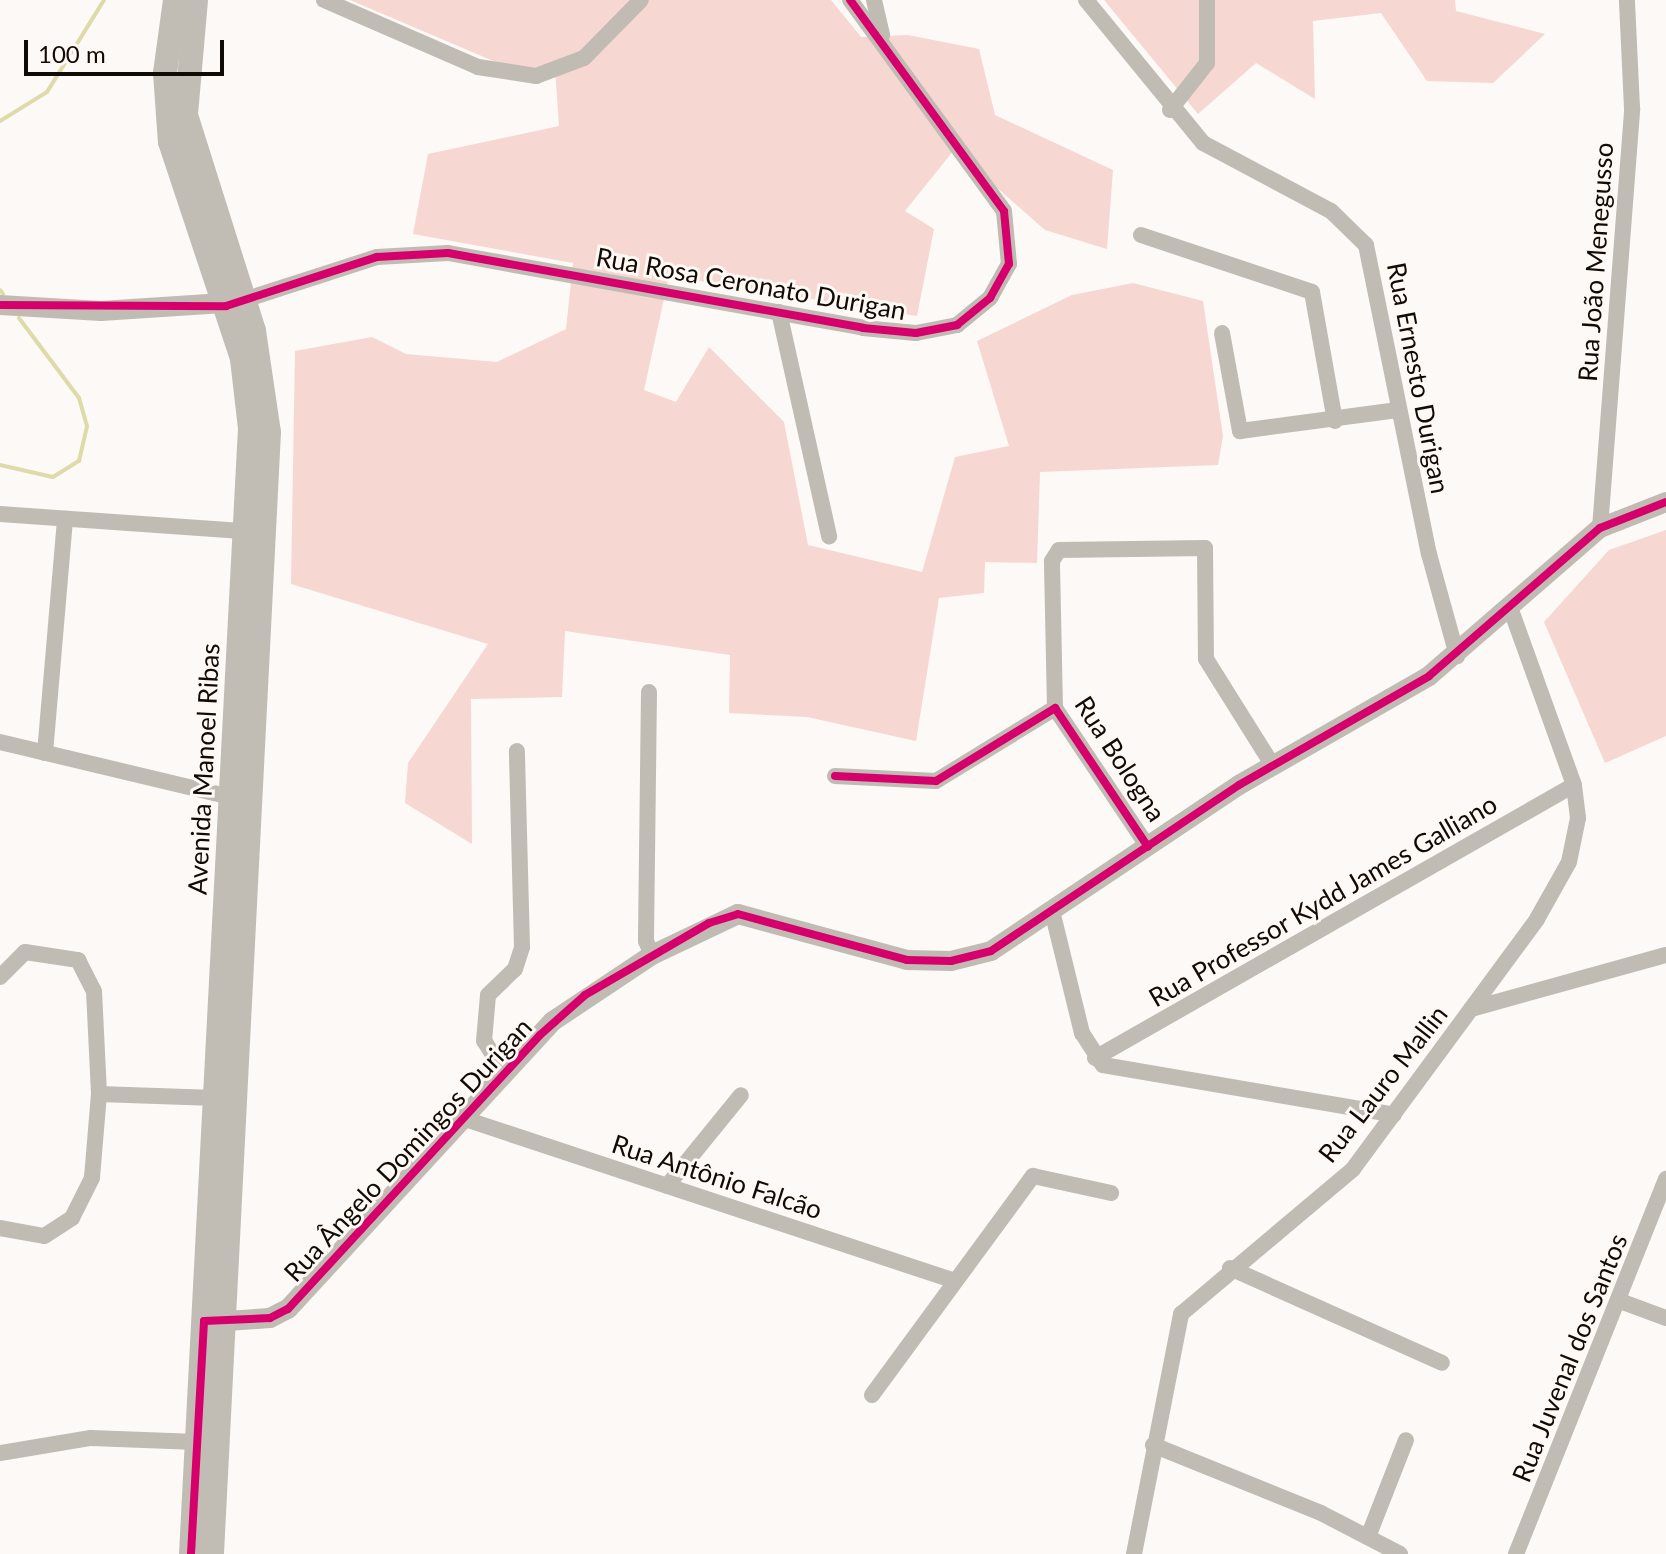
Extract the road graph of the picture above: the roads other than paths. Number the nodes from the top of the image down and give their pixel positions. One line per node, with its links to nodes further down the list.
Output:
1 (175, 0): 13 (main road, Avenida Manoel Ribas)
2 (196, 0): 13 (main road, Avenida Manoel Ribas)
3 (324, 0): 4 (street)
4 (641, 0)
5 (850, 0): 10 (street, Rua Rosa Ceronato Durigan)
6 (874, 0): 10 (street)
7 (1086, 0): 11 (street, Rua Ernesto Durigan)
8 (1207, 0): 11 (street)
9 (1627, 0): 24 (street, Rua João Menegusso)
10 (886, 48): 15 (street, Rua Rosa Ceronato Durigan)
11 (1170, 110): 17 (street, Rua Ernesto Durigan)
12 (1141, 235): 18 (street)
13 (235, 303): 14 (street); 15 (street, Rua Rosa Ceronato Durigan); 19 (main road, Avenida Manoel Ribas); 21 (main road, Avenida Manoel Ribas)
14 (6, 306)
15 (779, 312): 26 (street)
16 (1222, 333): 18 (street)
17 (1397, 406): 18 (street); 29 (street, Rua Ernesto Durigan)
18 (1335, 417)
19 (249, 454): 21 (main road); 25 (main road, Avenida Manoel Ribas)
20 (1666, 502): 24 (street, Rua Ângelo Domingos Durigan)
21 (266, 504): 27 (main road, Avenida Manoel Ribas)
22 (0, 514): 23 (street)
23 (65, 519): 25 (street); 34 (street)
24 (1600, 528): 28 (street, Rua Ângelo Domingos Durigan)
25 (245, 531): 27 (main road); 38 (main road, Avenida Manoel Ribas)
26 (829, 536)
27 (262, 584): 38 (main road, Avenida Manoel Ribas)
28 (1511, 610): 29 (street, Rua Ângelo Domingos Durigan); 37 (street, Rua Lauro Mallin)
29 (1457, 656): 35 (street, Rua Ângelo Domingos Durigan)
30 (649, 692): 41 (street)
31 (1055, 708): 35 (street, Rua Bologna); 36 (street); 39 (street, Rua Bologna)
32 (0, 742): 34 (street)
33 (517, 751): 48 (street)
34 (45, 753): 38 (street)
35 (1273, 766): 39 (street, Rua Ângelo Domingos Durigan)
36 (835, 776)
37 (1574, 785): 44 (street, Rua Lauro Mallin); 46 (street, Rua Professor Kydd James Galliano)
38 (241, 791): 45 (main road, Avenida Manoel Ribas); 47 (main road, Avenida Manoel Ribas)
39 (1148, 847): 40 (street, Rua Ângelo Domingos Durigan)
40 (1053, 915): 41 (street, Rua Ângelo Domingos Durigan); 46 (street)
41 (652, 955): 48 (street, Rua Ângelo Domingos Durigan)
42 (1666, 955): 44 (street)
43 (0, 977): 49 (street)
44 (1471, 1009): 52 (street, Rua Lauro Mallin)
45 (220, 1016): 47 (main road); 51 (main road, Avenida Manoel Ribas)
46 (1095, 1058): 52 (street)
47 (237, 1074): 54 (main road, Avenida Manoel Ribas)
48 (505, 1074): 53 (street, Rua Ângelo Domingos Durigan)
49 (99, 1094): 51 (street); 58 (street)
50 (741, 1095): 56 (street)
51 (215, 1098): 54 (main road); 63 (main road, Avenida Manoel Ribas)
52 (1394, 1115): 59 (street, Rua Lauro Mallin)
53 (465, 1119): 56 (street, Rua Antônio Falcão); 63 (street, Rua Ângelo Domingos Durigan)
54 (233, 1156): 63 (main road, Avenida Manoel Ribas)
55 (1666, 1179): 61 (street, Rua Juvenal dos Santos)
56 (667, 1186): 60 (street, Rua Antônio Falcão)
57 (1111, 1193): 60 (street)
58 (0, 1228)
59 (1230, 1268): 64 (street); 68 (street, Rua Lauro Mallin)
60 (955, 1281): 65 (street)
61 (1620, 1301): 62 (street); 75 (street, Rua Juvenal dos Santos)
62 (1666, 1318)
63 (214, 1322): 67 (main road, Avenida Manoel Ribas); 72 (main road, Avenida Manoel Ribas)
64 (1442, 1363)
65 (872, 1395)
66 (1406, 1440): 70 (street)
67 (197, 1442): 69 (street); 71 (main road, Avenida Manoel Ribas)
68 (1153, 1445): 70 (street); 73 (street, Rua Lauro Mallin)
69 (0, 1453)
70 (1368, 1537): 74 (street)
71 (191, 1554)
72 (212, 1554)
73 (1134, 1554)
74 (1400, 1554)
75 (1516, 1554)

